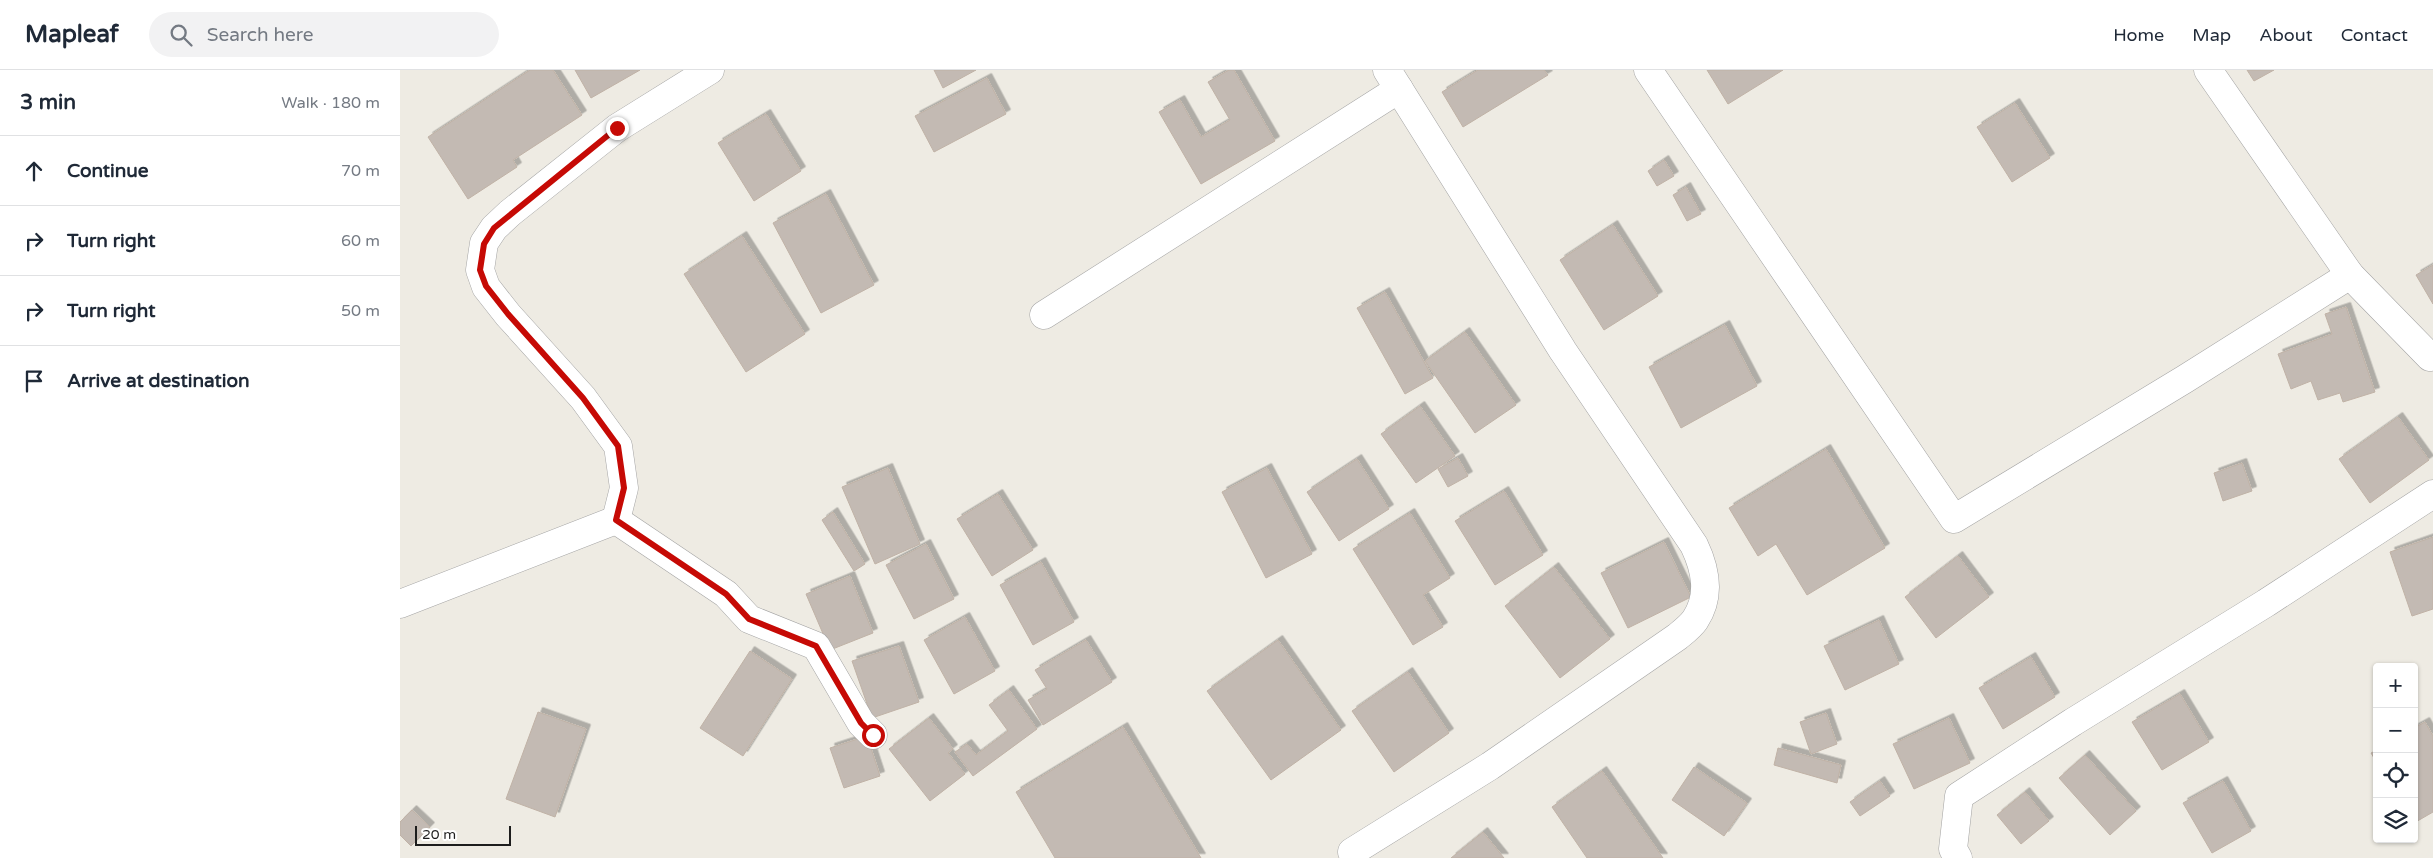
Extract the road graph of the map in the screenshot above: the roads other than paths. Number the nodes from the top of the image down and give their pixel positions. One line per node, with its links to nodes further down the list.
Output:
1 (710, 70): 9 (street)
2 (1648, 70): 5 (street)
3 (2208, 70): 5 (street)
4 (1393, 80): 6 (street); 12 (street)
5 (2350, 274): 7 (street)
6 (1044, 315)
7 (2433, 355)
8 (2433, 494): 13 (street)
9 (616, 520): 10 (street); 11 (street)
10 (400, 604)
11 (873, 735)
12 (1352, 852)
13 (1958, 858)

